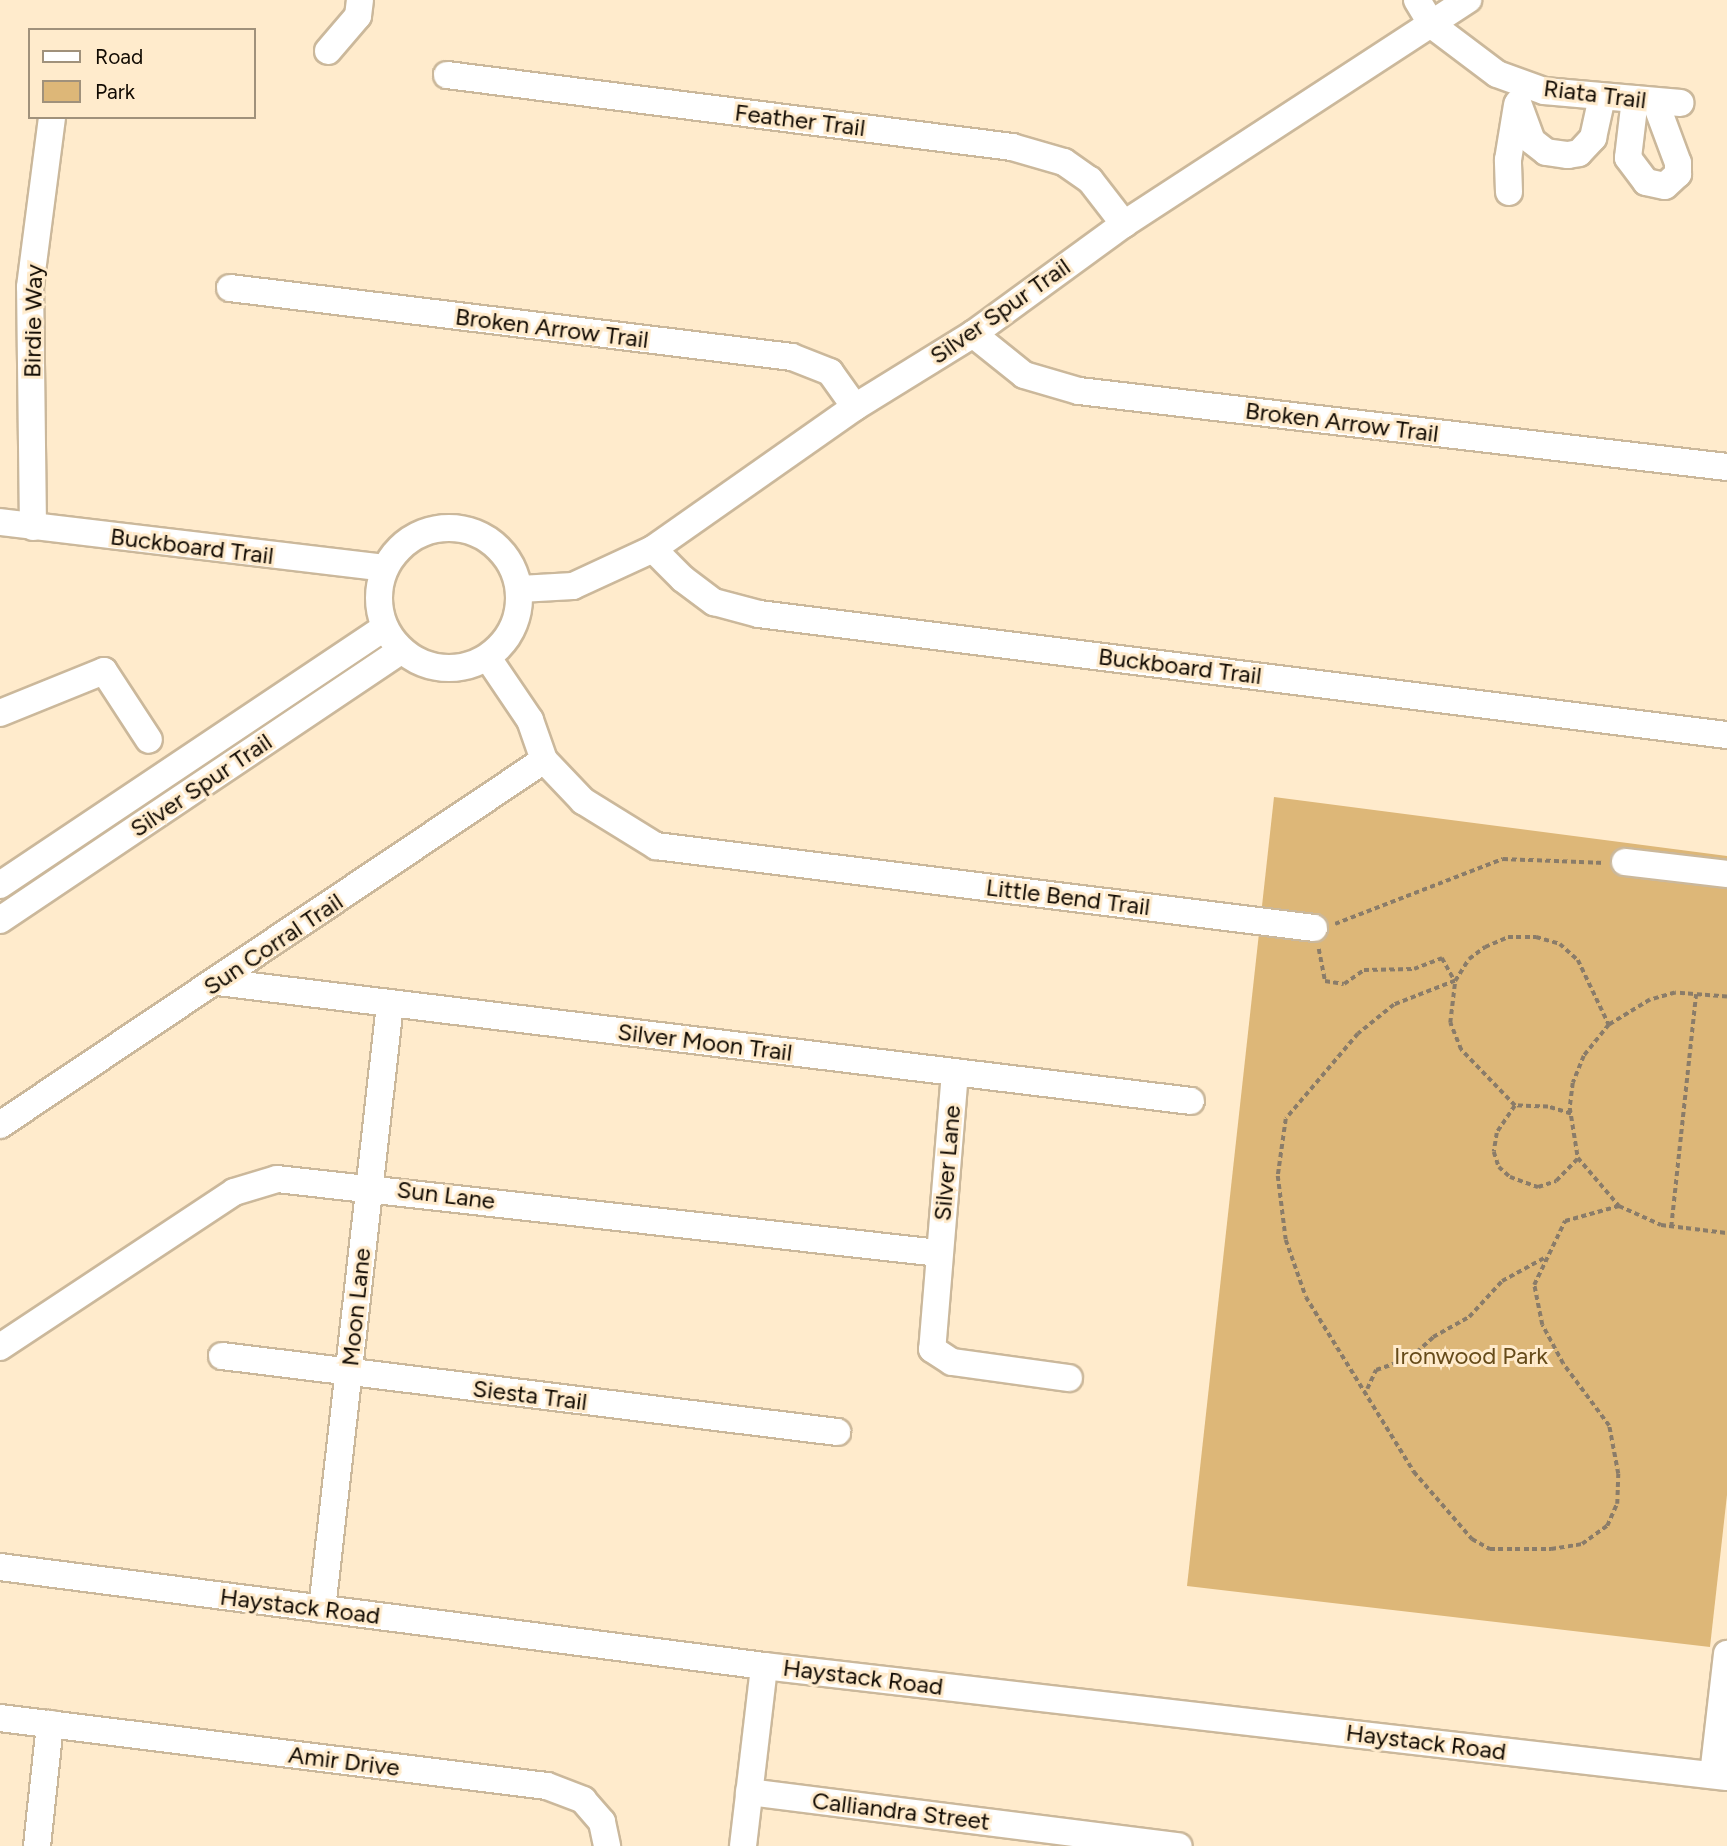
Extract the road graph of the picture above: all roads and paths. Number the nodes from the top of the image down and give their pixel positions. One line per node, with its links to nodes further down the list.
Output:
1 (360, 0): 5 (street)
2 (1418, 0): 4 (street, Riata Trail)
3 (1468, 0): 4 (street, Silver Spur Trail)
4 (1432, 25): 7 (street, Riata Trail); 12 (street, Silver Spur Trail)
5 (328, 51)
6 (447, 75): 12 (street, Feather Trail)
7 (1521, 94): 8 (street, Riata Trail); 8 (street); 11 (street)
8 (1602, 97): 9 (street, Riata Trail)
9 (1657, 101)
10 (52, 119): 18 (street, Birdie Way)
11 (1509, 192)
12 (1124, 224): 14 (street, Silver Spur Trail)
13 (230, 288): 15 (street, Broken Arrow Trail)
14 (973, 334): 15 (street, Silver Spur Trail); 16 (street, Broken Arrow Trail)
15 (855, 407): 19 (street, Silver Spur Trail)
16 (1727, 467)
17 (0, 522): 18 (street, Buckboard Trail)
18 (33, 527): 20 (street, Buckboard Trail)
19 (653, 549): 21 (street, Silver Spur Trail); 26 (street, Buckboard Trail)
20 (384, 568): 21 (street); 22 (street)
21 (520, 589): 24 (street)
22 (385, 627): 23 (street); 31 (street, Silver Spur Trail)
23 (401, 651): 24 (street); 32 (street, Silver Spur Trail)
24 (488, 658): 28 (street, Little Bend Trail)
25 (0, 713): 27 (street)
26 (1727, 735)
27 (149, 740)
28 (544, 760): 34 (street, Little Bend Trail); 36 (street, Sun Corral Trail)
29 (1625, 862): 30 (street); 34 (path)
30 (1727, 874)
31 (6, 881): 32 (street)
32 (29, 900): 33 (street, Silver Spur Trail)
33 (0, 920)
34 (1314, 928): 35 (path)
35 (1455, 981): 40 (path); 43 (path); 57 (path)
36 (218, 982): 39 (street, Silver Moon Trail); 45 (street, Sun Corral Trail)
37 (1696, 993): 38 (path); 40 (path); 49 (path)
38 (1727, 997)
39 (390, 1005): 41 (street, Silver Moon Trail); 47 (street, Moon Lane)
40 (1609, 1025): 44 (path)
41 (955, 1072): 42 (street, Silver Moon Trail); 51 (street, Silver Lane)
42 (1191, 1101)
43 (1515, 1106): 44 (path); 46 (path)
44 (1571, 1114): 46 (path)
45 (0, 1125)
46 (1578, 1158): 48 (path)
47 (369, 1186): 51 (street, Sun Lane); 53 (street, Sun Lane); 55 (street, Moon Lane)
48 (1619, 1206): 49 (path); 52 (path)
49 (1671, 1227): 50 (path)
50 (1727, 1233)
51 (939, 1253): 56 (street, Silver Lane)
52 (1547, 1257): 57 (path); 57 (path)
53 (0, 1347)
54 (222, 1356): 55 (street, Siesta Trail)
55 (349, 1373): 58 (street, Siesta Trail); 60 (street, Moon Lane)
56 (1069, 1378)
57 (1367, 1389)
58 (838, 1432)
59 (0, 1567): 60 (street, Haystack Road)
60 (322, 1609): 62 (street, Haystack Road)
61 (1727, 1654): 65 (street)
62 (764, 1666): 65 (street, Haystack Road); 66 (street)
63 (0, 1718): 64 (street, Amir Drive)
64 (50, 1724): 67 (street); 68 (street, Amir Drive)
65 (1720, 1776)
66 (749, 1792): 69 (street); 70 (street, Calliandra Street)
67 (37, 1846)
68 (607, 1846)
69 (743, 1846)
70 (1179, 1846)

